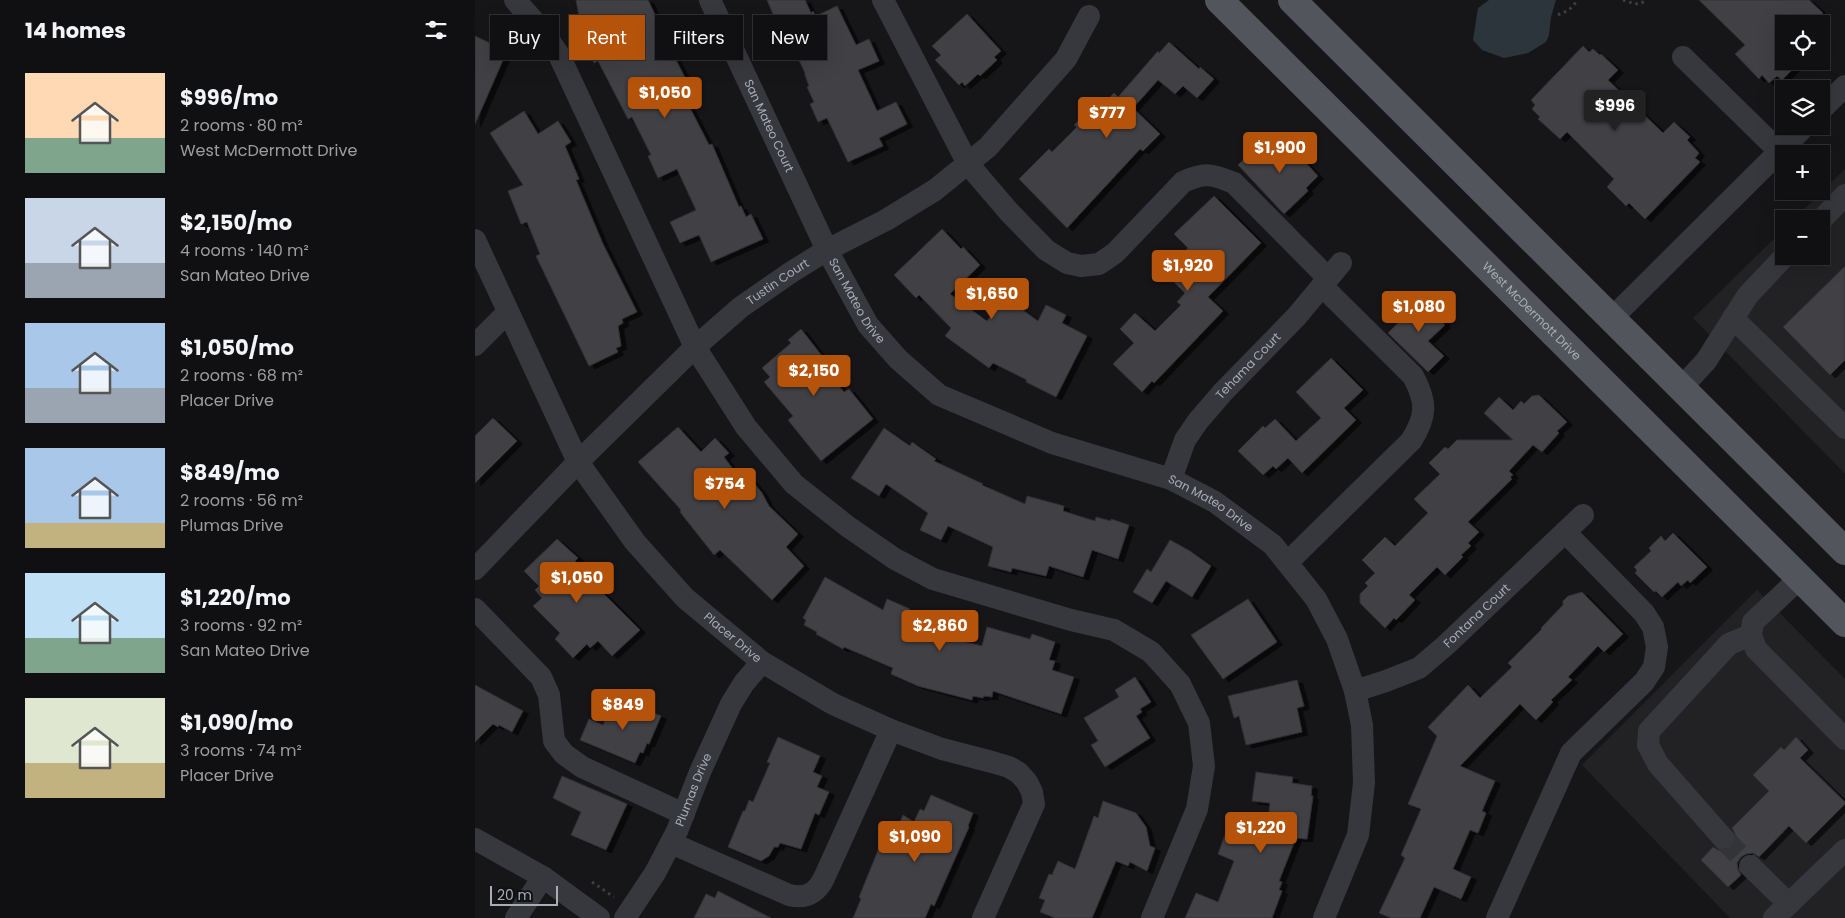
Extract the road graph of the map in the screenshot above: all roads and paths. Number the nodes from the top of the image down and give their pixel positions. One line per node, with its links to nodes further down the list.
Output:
1 (515, 0): 29 (street)
2 (710, 0): 22 (street, San Mateo Court)
3 (883, 0): 18 (street)
4 (1292, 0): 27 (main road)
5 (1578, 0): 9 (path)
6 (1623, 0): 7 (path)
7 (1643, 0)
8 (1222, 1): 39 (main road, West McDermott Drive)
9 (1558, 15)
10 (1089, 16): 18 (street, Tustin Court)
11 (1683, 57): 16 (street)
12 (1845, 86): 13 (street)
13 (1830, 101)
14 (1796, 135): 15 (street)
15 (1786, 145)
16 (1775, 148)
17 (1775, 156): 27 (street)
18 (968, 164): 22 (street, Tustin Court); 24 (street)
19 (1845, 195): 20 (street)
20 (1830, 211)
21 (475, 240): 25 (street, Placer Drive)
22 (827, 250): 29 (street, Tustin Court); 33 (street, San Mateo Drive)
23 (1776, 265): 26 (street)
24 (1330, 276): 33 (street, Tehama Court); 37 (street)
25 (508, 312): 28 (street); 32 (street, Placer Drive)
26 (1733, 318): 30 (street); 31 (street)
27 (1611, 319): 30 (main road)
28 (475, 345)
29 (695, 347): 32 (street, Tustin Court); 59 (street)
30 (1681, 388): 36 (main road)
31 (1845, 428)
32 (578, 462): 38 (street, Tustin Court); 43 (street, Placer Drive)
33 (1171, 479): 37 (street, San Mateo Drive)
34 (1583, 514): 35 (street, Fontana Court)
35 (1565, 532): 44 (street, Fontana Court); 61 (street)
36 (1845, 551)
37 (1288, 562): 44 (street, San Mateo Drive)
38 (475, 569)
39 (1800, 578): 41 (main road, West McDermott Drive); 42 (street)
40 (475, 609): 47 (street)
41 (1845, 623)
42 (1751, 635): 46 (street); 48 (street)
43 (762, 662): 45 (street, Placer Drive); 47 (street, Plumas Drive)
44 (1355, 691): 60 (street, San Mateo Drive)
45 (891, 730): 50 (street); 58 (street, Placer Drive)
46 (1845, 739)
47 (684, 814): 50 (street, Plumas Drive)
48 (1723, 838)
49 (475, 839): 53 (street)
50 (671, 843): 57 (street, Plumas Drive)
51 (1845, 850): 54 (street)
52 (1750, 866): 54 (street)
53 (543, 877): 55 (street); 56 (street)
54 (1782, 911)
55 (516, 918)
56 (599, 918)
57 (625, 918)
58 (983, 918)
59 (1152, 918)
60 (1324, 918)
61 (1497, 918)

